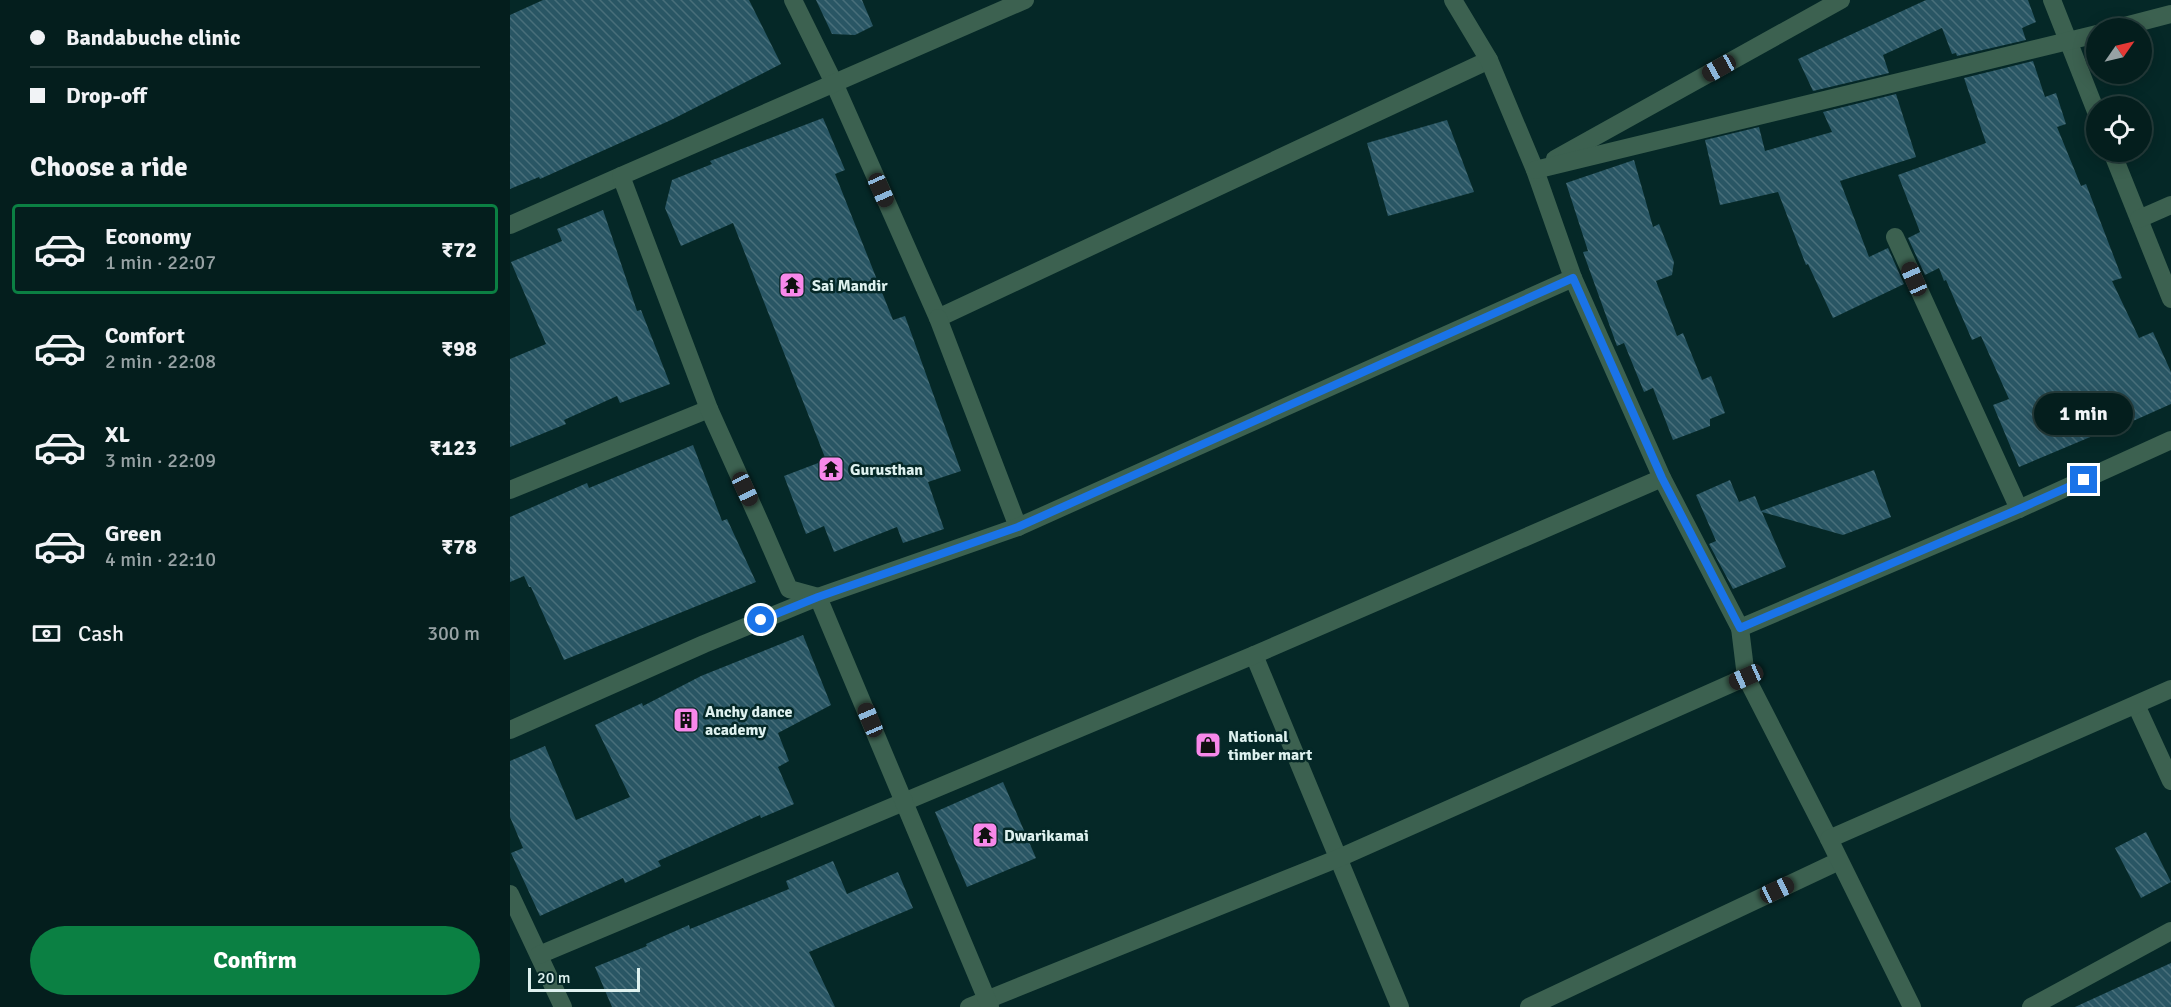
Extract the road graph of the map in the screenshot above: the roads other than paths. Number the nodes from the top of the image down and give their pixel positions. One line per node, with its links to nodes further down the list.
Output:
1 (793, 0): 11 (street)
2 (1025, 0): 11 (street)
3 (1453, 0): 10 (street)
4 (1841, 0): 14 (street)
5 (2052, 0): 9 (street)
6 (2171, 14): 7 (street)
7 (2152, 19)
8 (2086, 37): 9 (street)
9 (2068, 42): 12 (street); 14 (street)
10 (1489, 60): 14 (street); 22 (street)
11 (834, 83): 15 (street); 22 (street)
12 (2090, 96)
13 (2116, 162): 17 (street)
14 (1535, 170): 20 (street)
15 (621, 176): 18 (street); 23 (street)
16 (2171, 205): 17 (street)
17 (2139, 219): 21 (street)
18 (510, 225)
19 (1895, 237): 27 (street)
20 (1573, 278): 25 (street); 28 (street)
21 (2171, 299)
22 (938, 318): 28 (street)
23 (709, 409): 26 (street); 29 (street)
24 (2171, 440): 27 (street)
25 (1662, 478): 30 (street); 31 (street)
26 (510, 490)
27 (2019, 509): 30 (street)
28 (1018, 527): 29 (street)
29 (818, 597): 35 (street); 37 (street)
30 (1740, 628): 32 (street)
31 (1254, 655): 37 (street); 39 (street)
32 (1746, 677): 38 (street); 39 (street)
33 (2171, 689): 34 (street)
34 (2136, 705): 36 (street); 38 (street)
35 (510, 730)
36 (2171, 781)
37 (905, 802): 43 (street); 44 (street)
38 (1829, 839): 40 (street)
39 (1339, 858): 44 (street); 47 (street)
40 (1839, 861): 48 (street); 49 (street)
41 (510, 894): 43 (street)
42 (2171, 931): 50 (street)
43 (539, 955): 45 (street)
44 (989, 1003): 46 (street)
45 (563, 1007)
46 (969, 1007)
47 (1400, 1007)
48 (1529, 1007)
49 (1912, 1007)
50 (2031, 1007)

